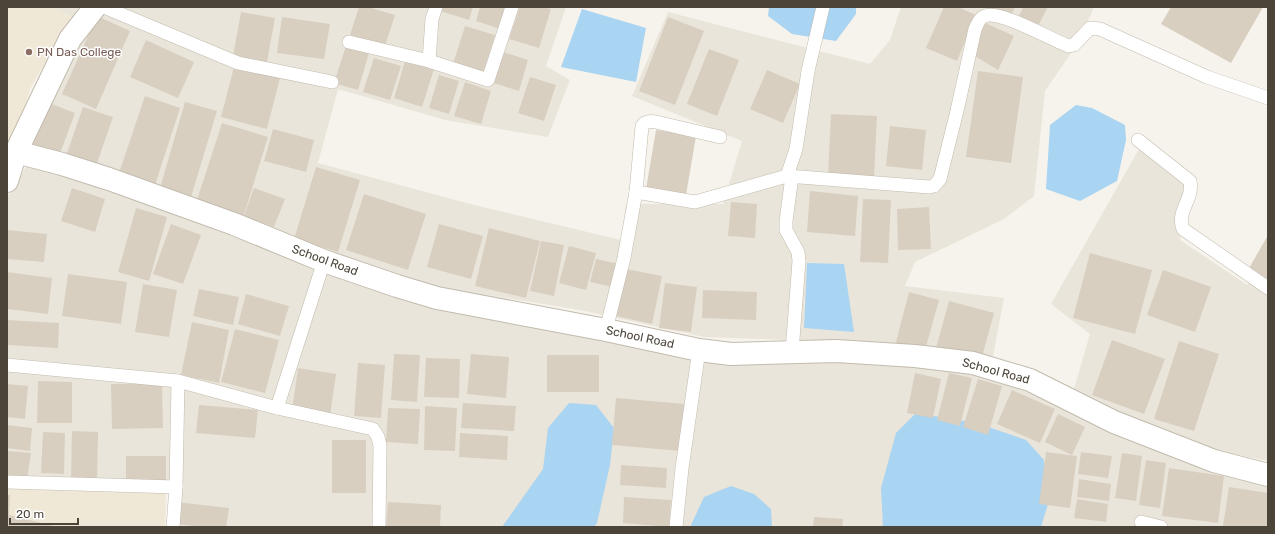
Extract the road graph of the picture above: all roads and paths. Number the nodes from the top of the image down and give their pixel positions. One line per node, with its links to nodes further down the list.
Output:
1 (95, 7): 12 (street)
2 (104, 7): 8 (lane)
3 (436, 7): 7 (lane)
4 (512, 7): 7 (lane)
5 (823, 7): 13 (lane)
6 (349, 42): 7 (lane)
7 (429, 61)
8 (332, 82)
9 (1268, 98): 13 (lane)
10 (720, 137): 15 (lane)
11 (1138, 140): 17 (lane)
12 (16, 152): 14 (street); 16 (street, School Road)
13 (790, 176): 15 (lane); 20 (lane)
14 (7, 181)
15 (636, 192): 18 (lane)
16 (324, 261): 18 (street, School Road); 23 (lane)
17 (1268, 288)
18 (606, 330): 19 (street, School Road)
19 (699, 350): 20 (street, School Road); 30 (lane)
20 (792, 352): 24 (street, School Road)
21 (7, 365): 22 (lane)
22 (178, 381): 23 (lane); 26 (lane)
23 (277, 408): 29 (lane)
24 (1268, 474)
25 (7, 482): 26 (lane)
26 (176, 487): 28 (lane)
27 (1141, 522): 31 (lane)
28 (173, 527)
29 (379, 527)
30 (676, 527)
31 (1161, 527)

